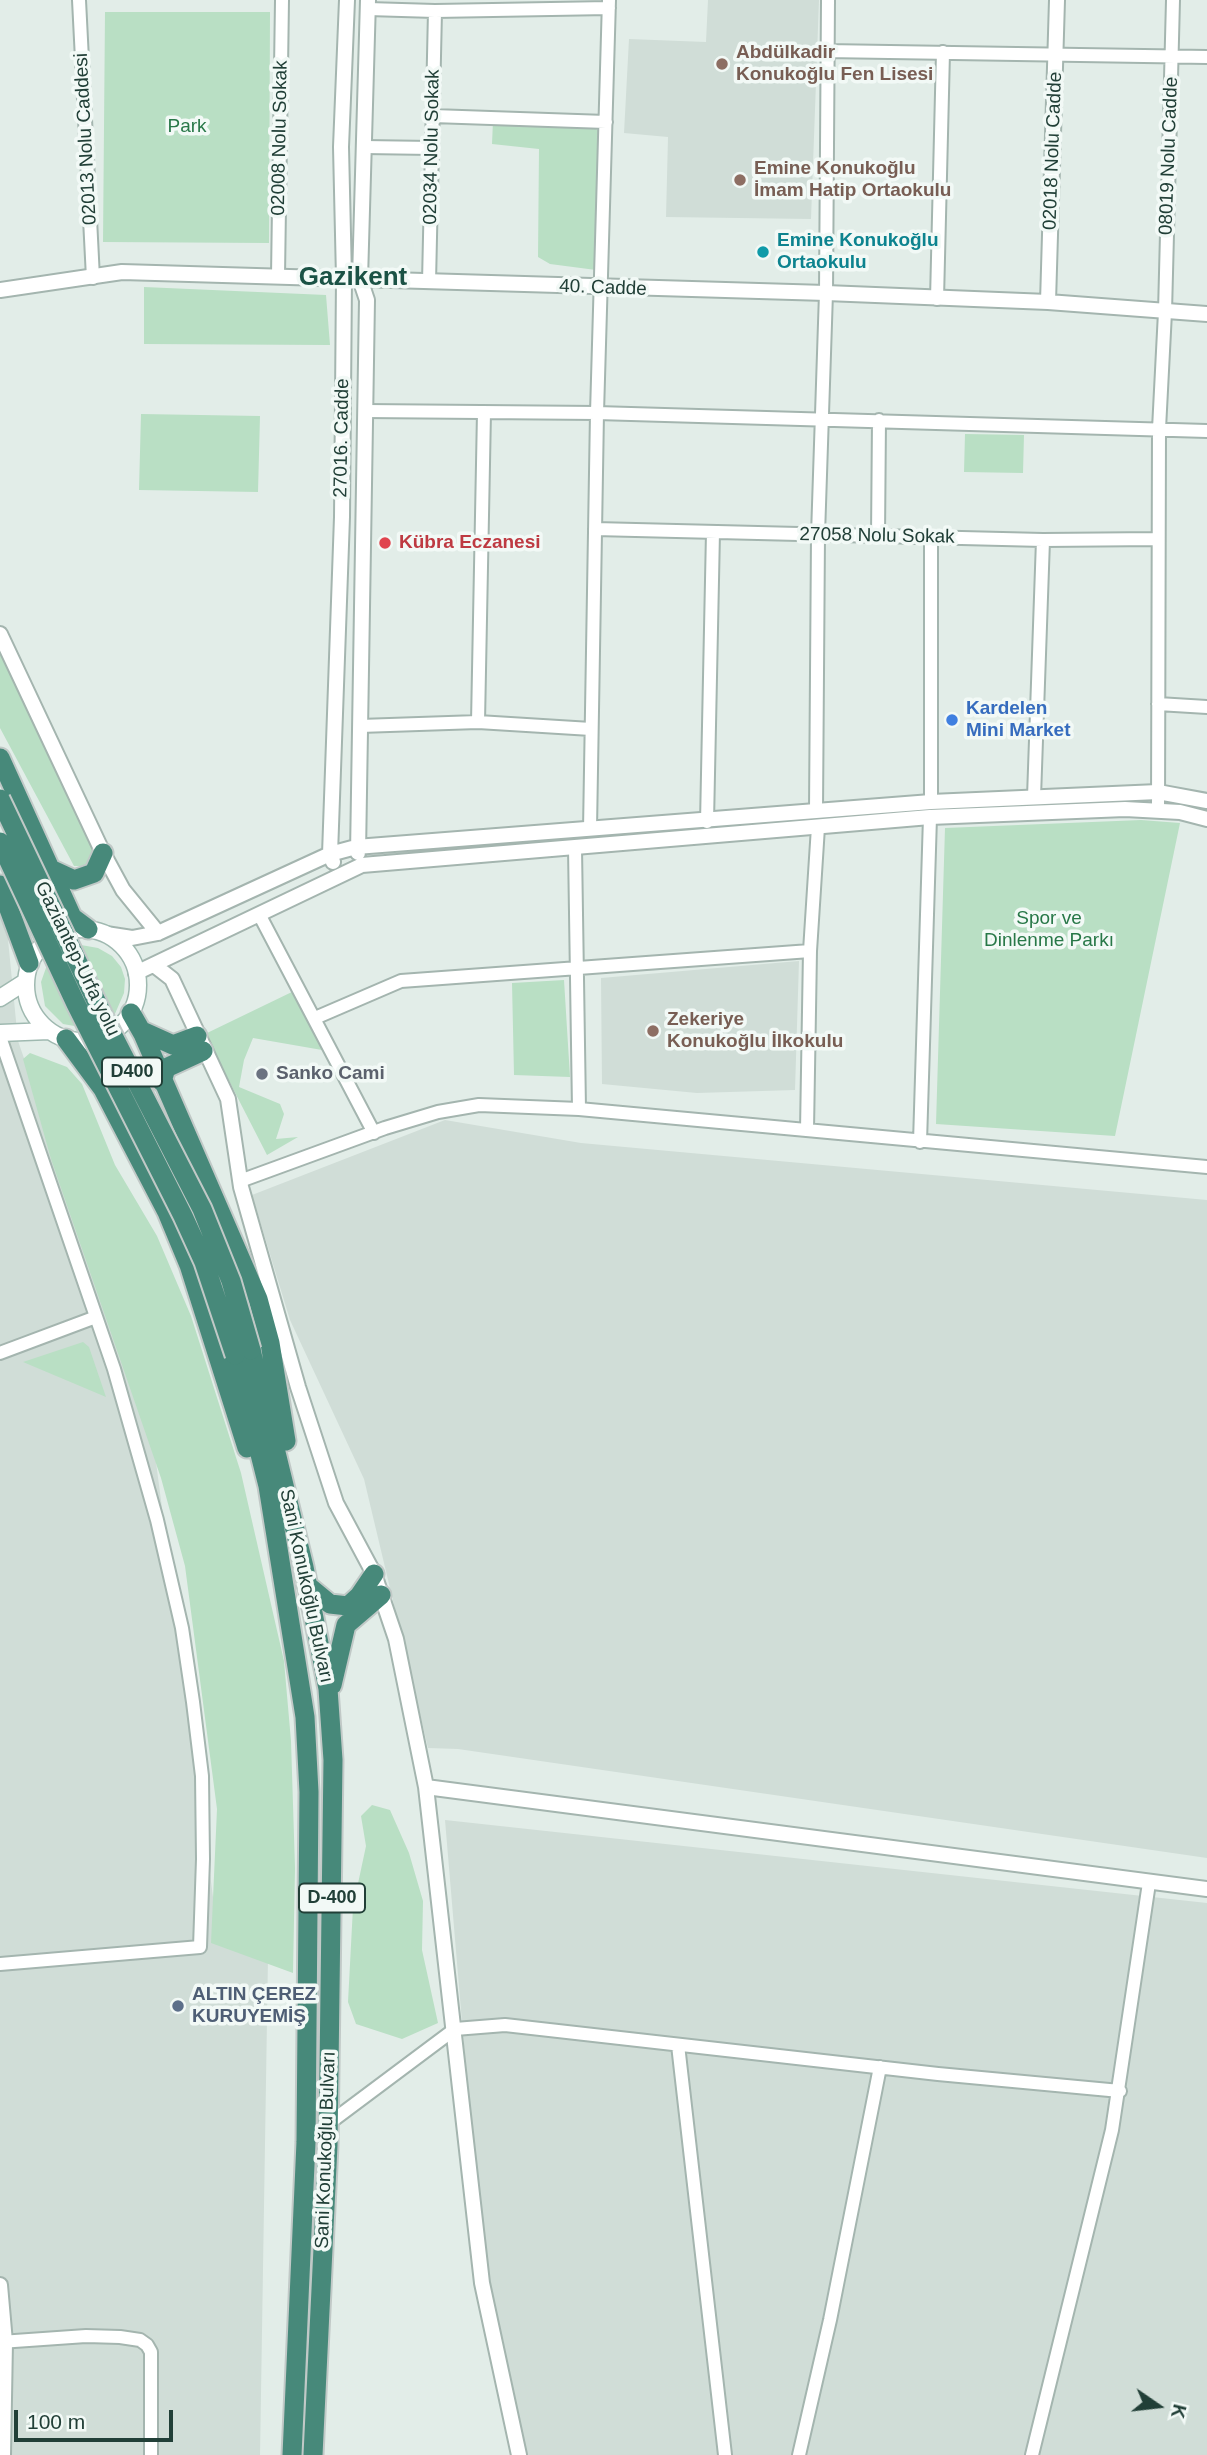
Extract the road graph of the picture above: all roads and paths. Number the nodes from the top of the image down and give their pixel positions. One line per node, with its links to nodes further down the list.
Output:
1 (79, 0): 21 (street, 02013 Nolu Caddesi)
2 (282, 0): 20 (street, 02008 Nolu Sokak)
3 (347, 0): 22 (street, 27016. Cadde)
4 (828, 0): 11 (street)
5 (1057, 0): 13 (street, 02018 Nolu Cadde)
6 (1173, 0): 14 (street, 08019 Nolu Cadde)
7 (368, 4): 10 (street); 18 (street, 27016. Cadde)
8 (609, 4): 9 (street); 17 (street)
9 (468, 5): 10 (street)
10 (435, 12): 16 (street, 02034 Nolu Sokak)
11 (827, 51): 12 (street); 27 (street)
12 (943, 52): 13 (street); 28 (street)
13 (1056, 52): 14 (street); 29 (street, 02018 Nolu Cadde)
14 (1172, 55): 15 (street); 30 (street, 08019 Nolu Cadde)
15 (1207, 57)
16 (433, 116): 17 (street); 19 (street, 02034 Nolu Sokak)
17 (606, 122): 25 (street)
18 (364, 147): 19 (street); 23 (street, 27016. Cadde)
19 (432, 148): 24 (street, 02034 Nolu Sokak)
20 (278, 276): 21 (street, 40. Cadde); 22 (street, 40. Cadde)
21 (93, 278): 26 (street, 40. Cadde)
22 (344, 278): 23 (street, 40. Cadde); 69 (street, 27016. Cadde)
23 (360, 279): 24 (street, 40. Cadde); 32 (street, 27016. Cadde)
24 (429, 282): 25 (street, 40. Cadde)
25 (602, 288): 27 (street, 40. Cadde); 34 (street)
26 (0, 290)
27 (826, 293): 28 (street, 40. Cadde); 35 (street)
28 (937, 299): 29 (street, 40. Cadde)
29 (1048, 302): 30 (street, 40. Cadde)
30 (1165, 312): 31 (street, 40. Cadde); 37 (street, 08019 Nolu Cadde)
31 (1207, 314)
32 (365, 411): 33 (street); 50 (street, 27016. Cadde)
33 (484, 412): 34 (street); 49 (street)
34 (597, 413): 35 (street); 39 (street)
35 (820, 418): 36 (street); 41 (street)
36 (879, 420): 37 (street); 42 (street)
37 (1158, 429): 38 (street); 44 (street, 08019 Nolu Cadde)
38 (1207, 431)
39 (596, 529): 40 (street, 27058 Nolu Sokak); 51 (street)
40 (713, 532): 41 (street, 27058 Nolu Sokak); 62 (street)
41 (818, 534): 42 (street, 27058 Nolu Sokak); 59 (street)
42 (878, 536): 43 (street, 27058 Nolu Sokak)
43 (931, 537): 45 (street, 27058 Nolu Sokak); 56 (street)
44 (1158, 538): 45 (street, 27058 Nolu Sokak); 47 (street, 08019 Nolu Cadde)
45 (1042, 540): 54 (street)
46 (0, 634): 68 (street)
47 (1158, 704): 48 (street); 53 (street, 08019 Nolu Cadde)
48 (1207, 707)
49 (478, 722): 50 (street); 51 (street)
50 (360, 726): 66 (street, 27016. Cadde)
51 (591, 729): 64 (street)
52 (0, 758): 71 (highway)
53 (1158, 792): 54 (street); 57 (street); 58 (street, 08019 Nolu Cadde)
54 (1034, 797): 56 (street)
55 (0, 799): 98 (highway, Gaziantep-Urfa yolu / D400, bridge)
56 (930, 802): 59 (street)
57 (1207, 802)
58 (1158, 809): 60 (street); 61 (street)
59 (816, 810): 62 (street)
60 (930, 817): 63 (street); 93 (street)
61 (1207, 819)
62 (707, 822): 64 (street)
63 (818, 827): 67 (street); 77 (street)
64 (590, 829): 66 (street)
65 (0, 842): 98 (highway, Gaziantep-Urfa yolu / D400, bridge)
66 (356, 847): 69 (street); 70 (street, 27016. Cadde)
67 (575, 848): 70 (street); 79 (street)
68 (103, 853): 71 (highway); 76 (street)
69 (330, 854): 72 (street, 27016. Cadde); 76 (street)
70 (362, 865): 72 (street)
71 (48, 868): 75 (highway)
72 (337, 874): 74 (street)
73 (0, 885): 80 (highway)
74 (259, 914): 78 (street); 84 (street)
75 (97, 931): 76 (street); 80 (main road); 81 (main road)
76 (158, 933)
77 (810, 951): 79 (street); 91 (street)
78 (154, 965): 81 (street); 88 (street)
79 (576, 968): 84 (street); 90 (street)
80 (27, 973): 82 (main road); 87 (main road)
81 (136, 973): 83 (main road)
82 (0, 998)
83 (131, 1013): 85 (highway); 87 (main road)
84 (315, 1018): 92 (street)
85 (142, 1031): 88 (highway); 89 (highway)
86 (0, 1035): 87 (main road); 96 (street)
87 (57, 1035): 99 (highway)
88 (200, 1044): 89 (highway); 95 (street)
89 (162, 1082): 101 (highway)
90 (579, 1109): 91 (street); 92 (street)
91 (807, 1130): 93 (street)
92 (374, 1133): 95 (street)
93 (920, 1142): 94 (street)
94 (1207, 1167)
95 (240, 1181): 100 (street)
96 (96, 1317): 97 (street); 107 (street)
97 (0, 1353)
98 (243, 1353): 99 (highway, Sani Konukoğlu Bulvarı / D-400); 101 (highway, Sani Konukoğlu Bulvarı / D-400)
99 (280, 1558): 117 (highway, Sani Konukoğlu Bulvarı / D-400)
100 (374, 1574): 101 (highway); 102 (street)
101 (306, 1576): 103 (highway, Sani Konukoğlu Bulvarı / D-400)
102 (381, 1595): 103 (highway); 104 (street)
103 (329, 1707): 112 (highway, Sani Konukoğlu Bulvarı / D-400)
104 (426, 1787): 105 (street); 108 (street)
105 (1149, 1883): 106 (street); 111 (street)
106 (1207, 1889)
107 (0, 1964)
108 (455, 2029): 109 (street); 112 (street); 119 (street)
109 (678, 2045): 110 (street); 120 (street)
110 (880, 2067): 111 (street); 121 (street)
111 (1120, 2091): 122 (street)
112 (328, 2124): 118 (highway, Sani Konukoğlu Bulvarı / D-400)
113 (0, 2285): 114 (street)
114 (3, 2342): 115 (street); 116 (street)
115 (3, 2455)
116 (151, 2455)
117 (292, 2455)
118 (313, 2455)
119 (519, 2455)
120 (725, 2455)
121 (799, 2455)
122 (1032, 2455)

